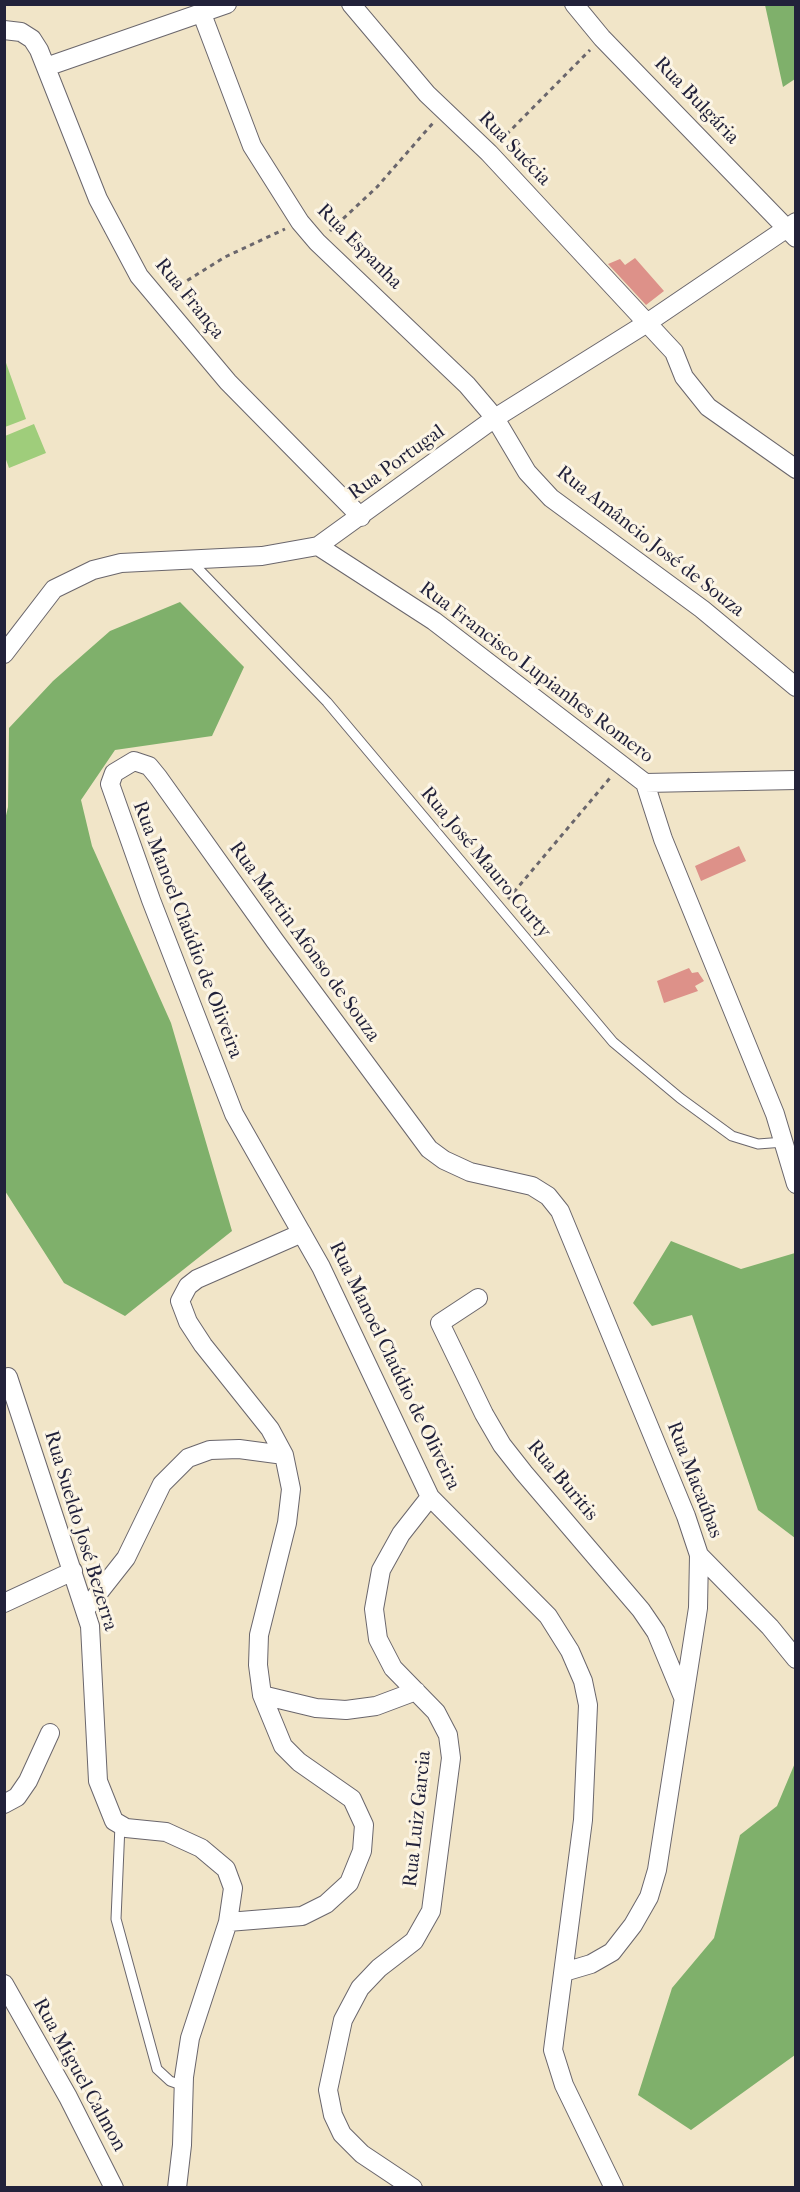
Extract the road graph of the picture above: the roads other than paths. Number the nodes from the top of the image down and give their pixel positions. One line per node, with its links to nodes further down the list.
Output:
1 (227, 4): 4 (street)
2 (351, 4): 8 (street, Rua Suécia)
3 (574, 4): 7 (street, Rua Bulgária)
4 (202, 14): 6 (street); 9 (street, Rua Espanha)
5 (4, 30): 6 (street, Rua França)
6 (46, 67): 11 (street, Rua França)
7 (793, 229): 8 (street, Rua Portugal)
8 (647, 323): 9 (street, Rua Portugal); 10 (street, Rua Suécia)
9 (495, 418): 11 (street, Rua Portugal); 15 (street, Rua Amâncio José de Souza)
10 (795, 470)
11 (361, 517): 12 (street, Rua Portugal)
12 (318, 546): 13 (street, Rua Portugal); 19 (street, Rua Francisco Lupianhes Romero)
13 (189, 558): 14 (street, Rua Portugal); 20 (lane, Rua José Mauro Curty)
14 (4, 654)
15 (787, 668): 16 (street, Rua Amâncio José de Souza)
16 (795, 687)
17 (125, 764): 21 (street, Rua Martin Afonso de Souza); 23 (street, Rua Manoel Claúdio de Oliveira)
18 (795, 780): 19 (street)
19 (645, 783): 20 (street, Rua Francisco Lupianhes Romero)
20 (784, 1142): 22 (street, Rua Francisco Lupianhes Romero)
21 (444, 1160): 28 (street, Rua Macaúbas)
22 (795, 1184)
23 (302, 1233): 26 (street); 27 (street, Rua Manoel Claúdio de Oliveira)
24 (478, 1298): 35 (street, Rua Buritis)
25 (8, 1377): 29 (street, Rua Sueldo José Bezerra)
26 (284, 1455): 31 (street); 34 (street)
27 (430, 1497): 33 (street, Rua Luiz Garcia); 40 (street, Rua Manoel Claúdio de Oliveira)
28 (699, 1556): 32 (street); 35 (street, Rua Macaúbas)
29 (73, 1571): 30 (street); 31 (street, Rua Sueldo José Bezerra)
30 (4, 1603)
31 (86, 1610): 38 (street, Rua Sueldo José Bezerra)
32 (795, 1659)
33 (416, 1691): 34 (street); 45 (street, Rua Luiz Garcia)
34 (262, 1695): 39 (street)
35 (684, 1699): 40 (street, Rua Macaúbas)
36 (50, 1733): 37 (street)
37 (4, 1804)
38 (120, 1825): 39 (street); 42 (lane)
39 (228, 1922): 42 (street)
40 (564, 1972): 46 (street, Rua Manoel Claúdio de Oliveira)
41 (4, 1984): 43 (street, Rua Miguel Calmon)
42 (184, 2086): 44 (street)
43 (114, 2187)
44 (177, 2187)
45 (413, 2187)
46 (614, 2187)

